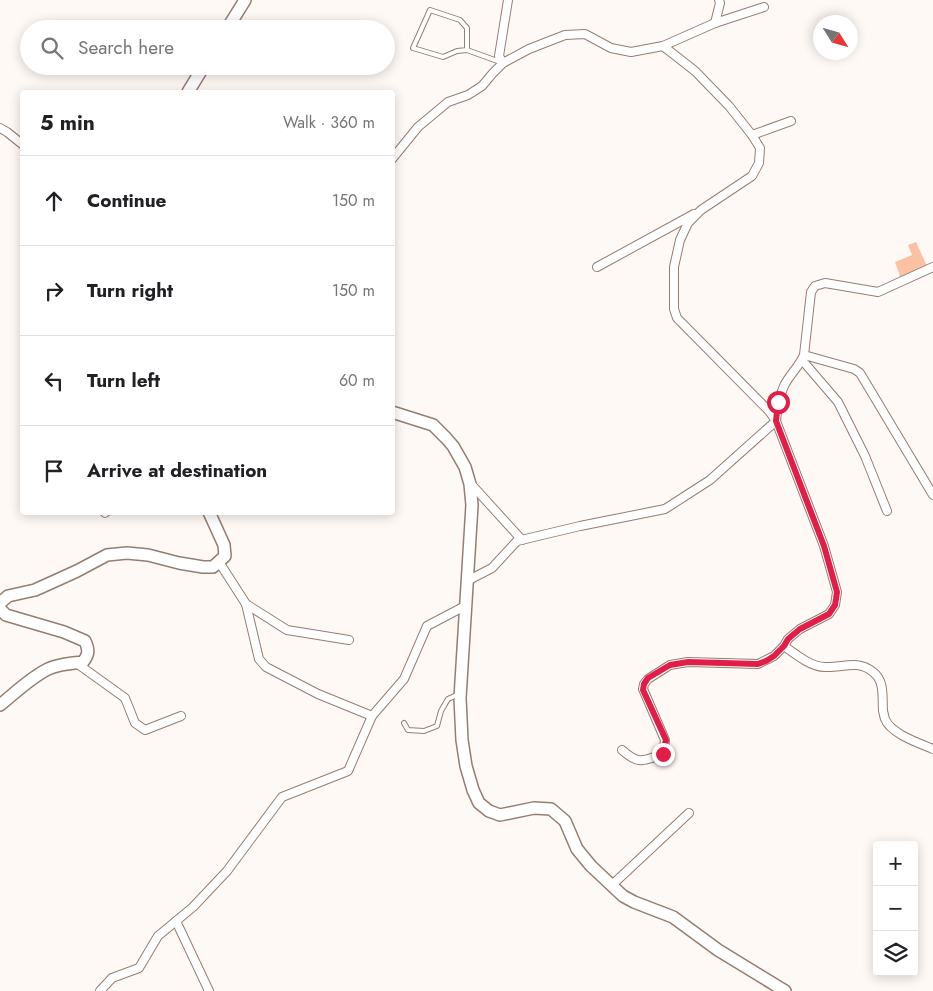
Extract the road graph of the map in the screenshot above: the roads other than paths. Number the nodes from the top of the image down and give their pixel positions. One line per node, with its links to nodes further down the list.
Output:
1 (245, 0): 5 (street)
2 (508, 0): 9 (street)
3 (720, 0): 6 (street)
4 (764, 7): 6 (street)
5 (233, 20)
6 (715, 23): 7 (street)
7 (664, 46): 9 (street); 14 (street)
8 (468, 50): 8 (lane); 9 (lane)
9 (502, 64): 16 (street)
10 (198, 75): 11 (street)
11 (189, 90)
12 (791, 121): 14 (street)
13 (0, 128): 15 (street)
14 (752, 135): 17 (street)
15 (20, 142)
16 (395, 155)
17 (701, 210): 18 (street); 22 (street)
18 (597, 267)
19 (933, 267): 20 (street)
20 (803, 357): 22 (street); 24 (street); 25 (street)
21 (395, 413): 23 (street)
22 (776, 421): 27 (street); 35 (street)
23 (470, 484): 27 (street); 29 (street)
24 (933, 495)
25 (887, 511)
26 (210, 515): 28 (street)
27 (522, 540): 29 (street)
28 (219, 562): 30 (street); 31 (street)
29 (466, 580): 32 (street)
30 (0, 603)
31 (246, 604): 34 (street); 40 (street)
32 (465, 606): 37 (street); 40 (street)
33 (0, 609): 36 (street)
34 (349, 640)
35 (784, 646): 42 (street); 43 (street)
36 (75, 662): 38 (street); 39 (street)
37 (461, 693): 41 (lane); 45 (street)
38 (0, 705)
39 (182, 716)
40 (372, 716): 46 (street)
41 (404, 722)
42 (933, 749)
43 (622, 750)
44 (689, 813): 45 (street)
45 (612, 885): 49 (street)
46 (176, 921): 47 (street); 48 (street)
47 (100, 991)
48 (209, 991)
49 (785, 991)

